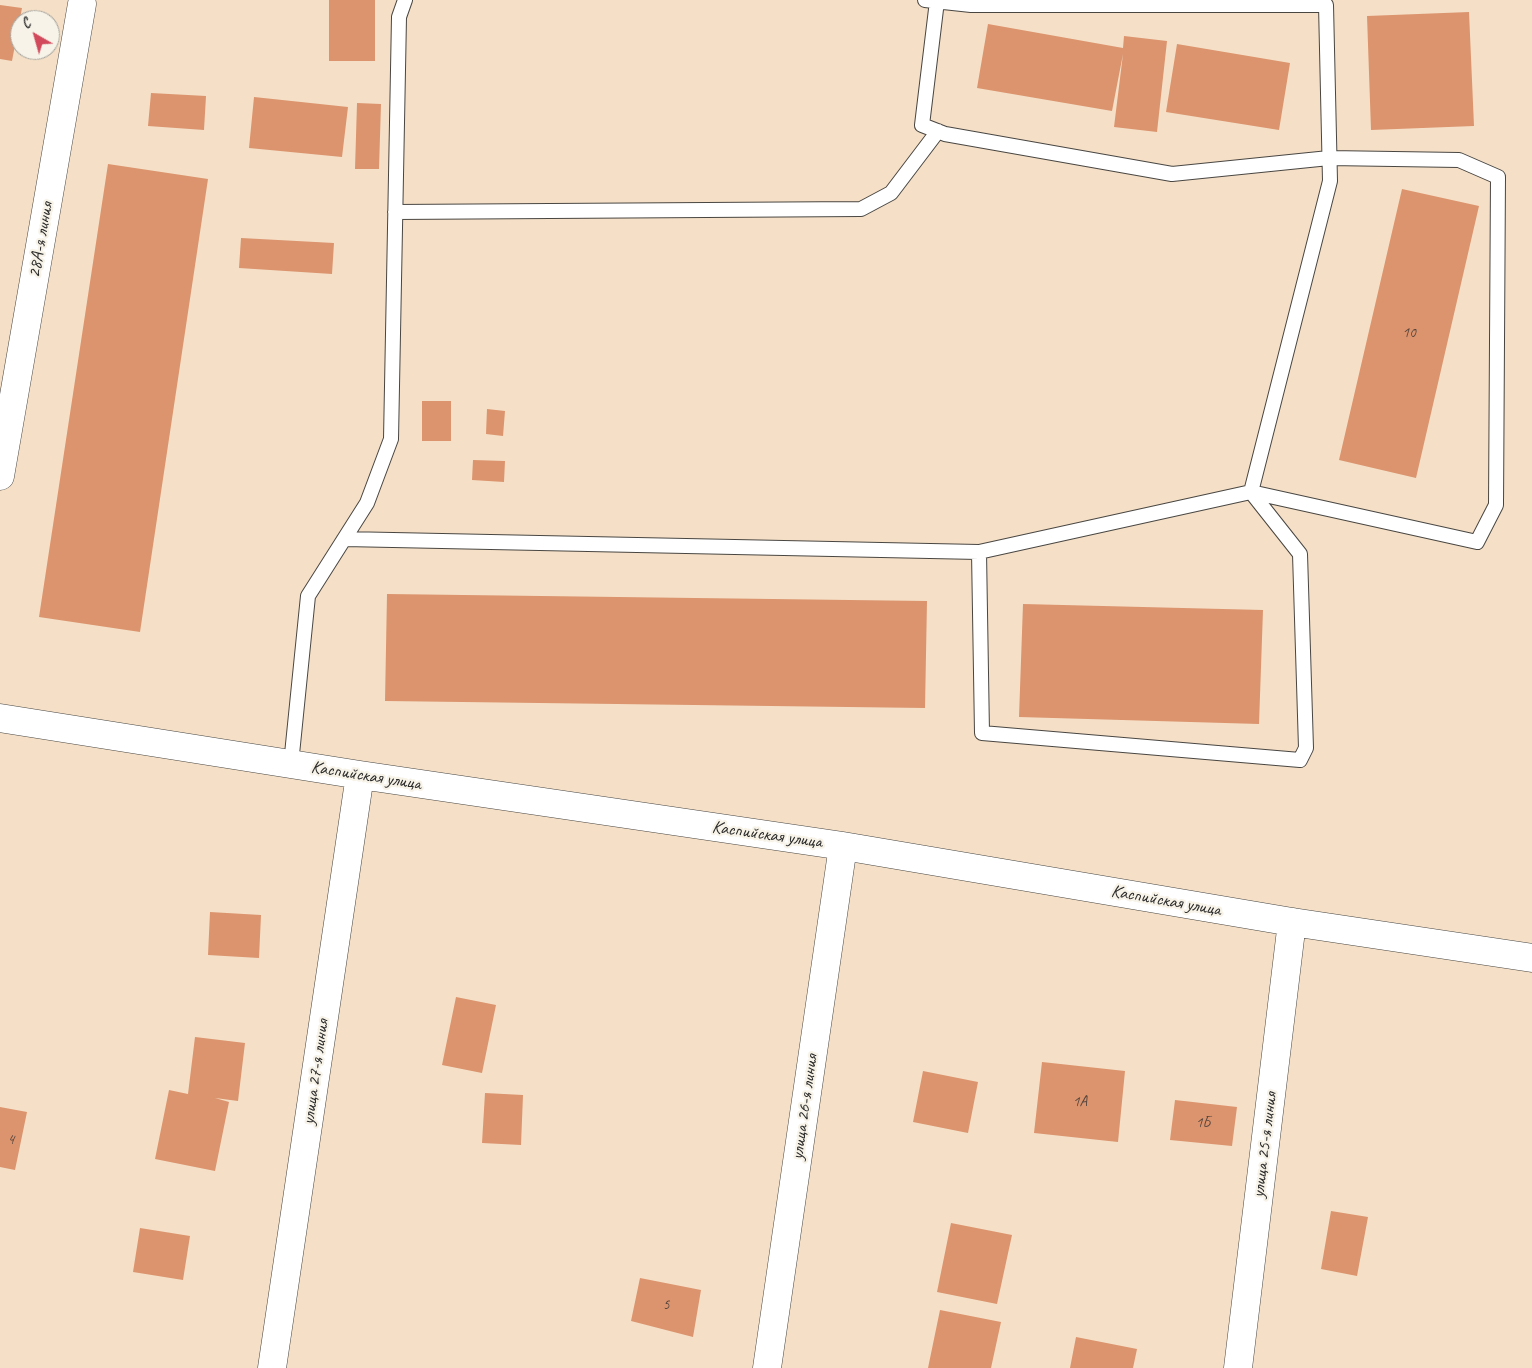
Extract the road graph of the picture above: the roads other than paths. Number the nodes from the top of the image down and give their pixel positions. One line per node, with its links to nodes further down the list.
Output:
1 (405, 0): 6 (lane)
2 (931, 1): 4 (lane); 5 (lane)
3 (82, 4): 7 (street, 28А-я линия)
4 (938, 131): 5 (lane); 6 (lane)
5 (1329, 158): 8 (lane); 8 (lane)
6 (395, 212): 9 (lane)
7 (0, 476)
8 (1251, 492): 10 (lane); 10 (lane)
9 (344, 539): 10 (lane); 12 (lane)
10 (979, 552)
11 (0, 718): 12 (street, Каспийская улица)
12 (291, 764): 13 (street, Каспийская улица)
13 (360, 775): 14 (street, Каспийская улица); 17 (street, улица 27-я линия)
14 (843, 846): 15 (street, Каспийская улица); 18 (street, улица 26-я линия)
15 (1292, 922): 16 (street, Каспийская улица); 19 (street, улица 25-я линия)
16 (1532, 958)
17 (272, 1368)
18 (767, 1368)
19 (1238, 1368)

